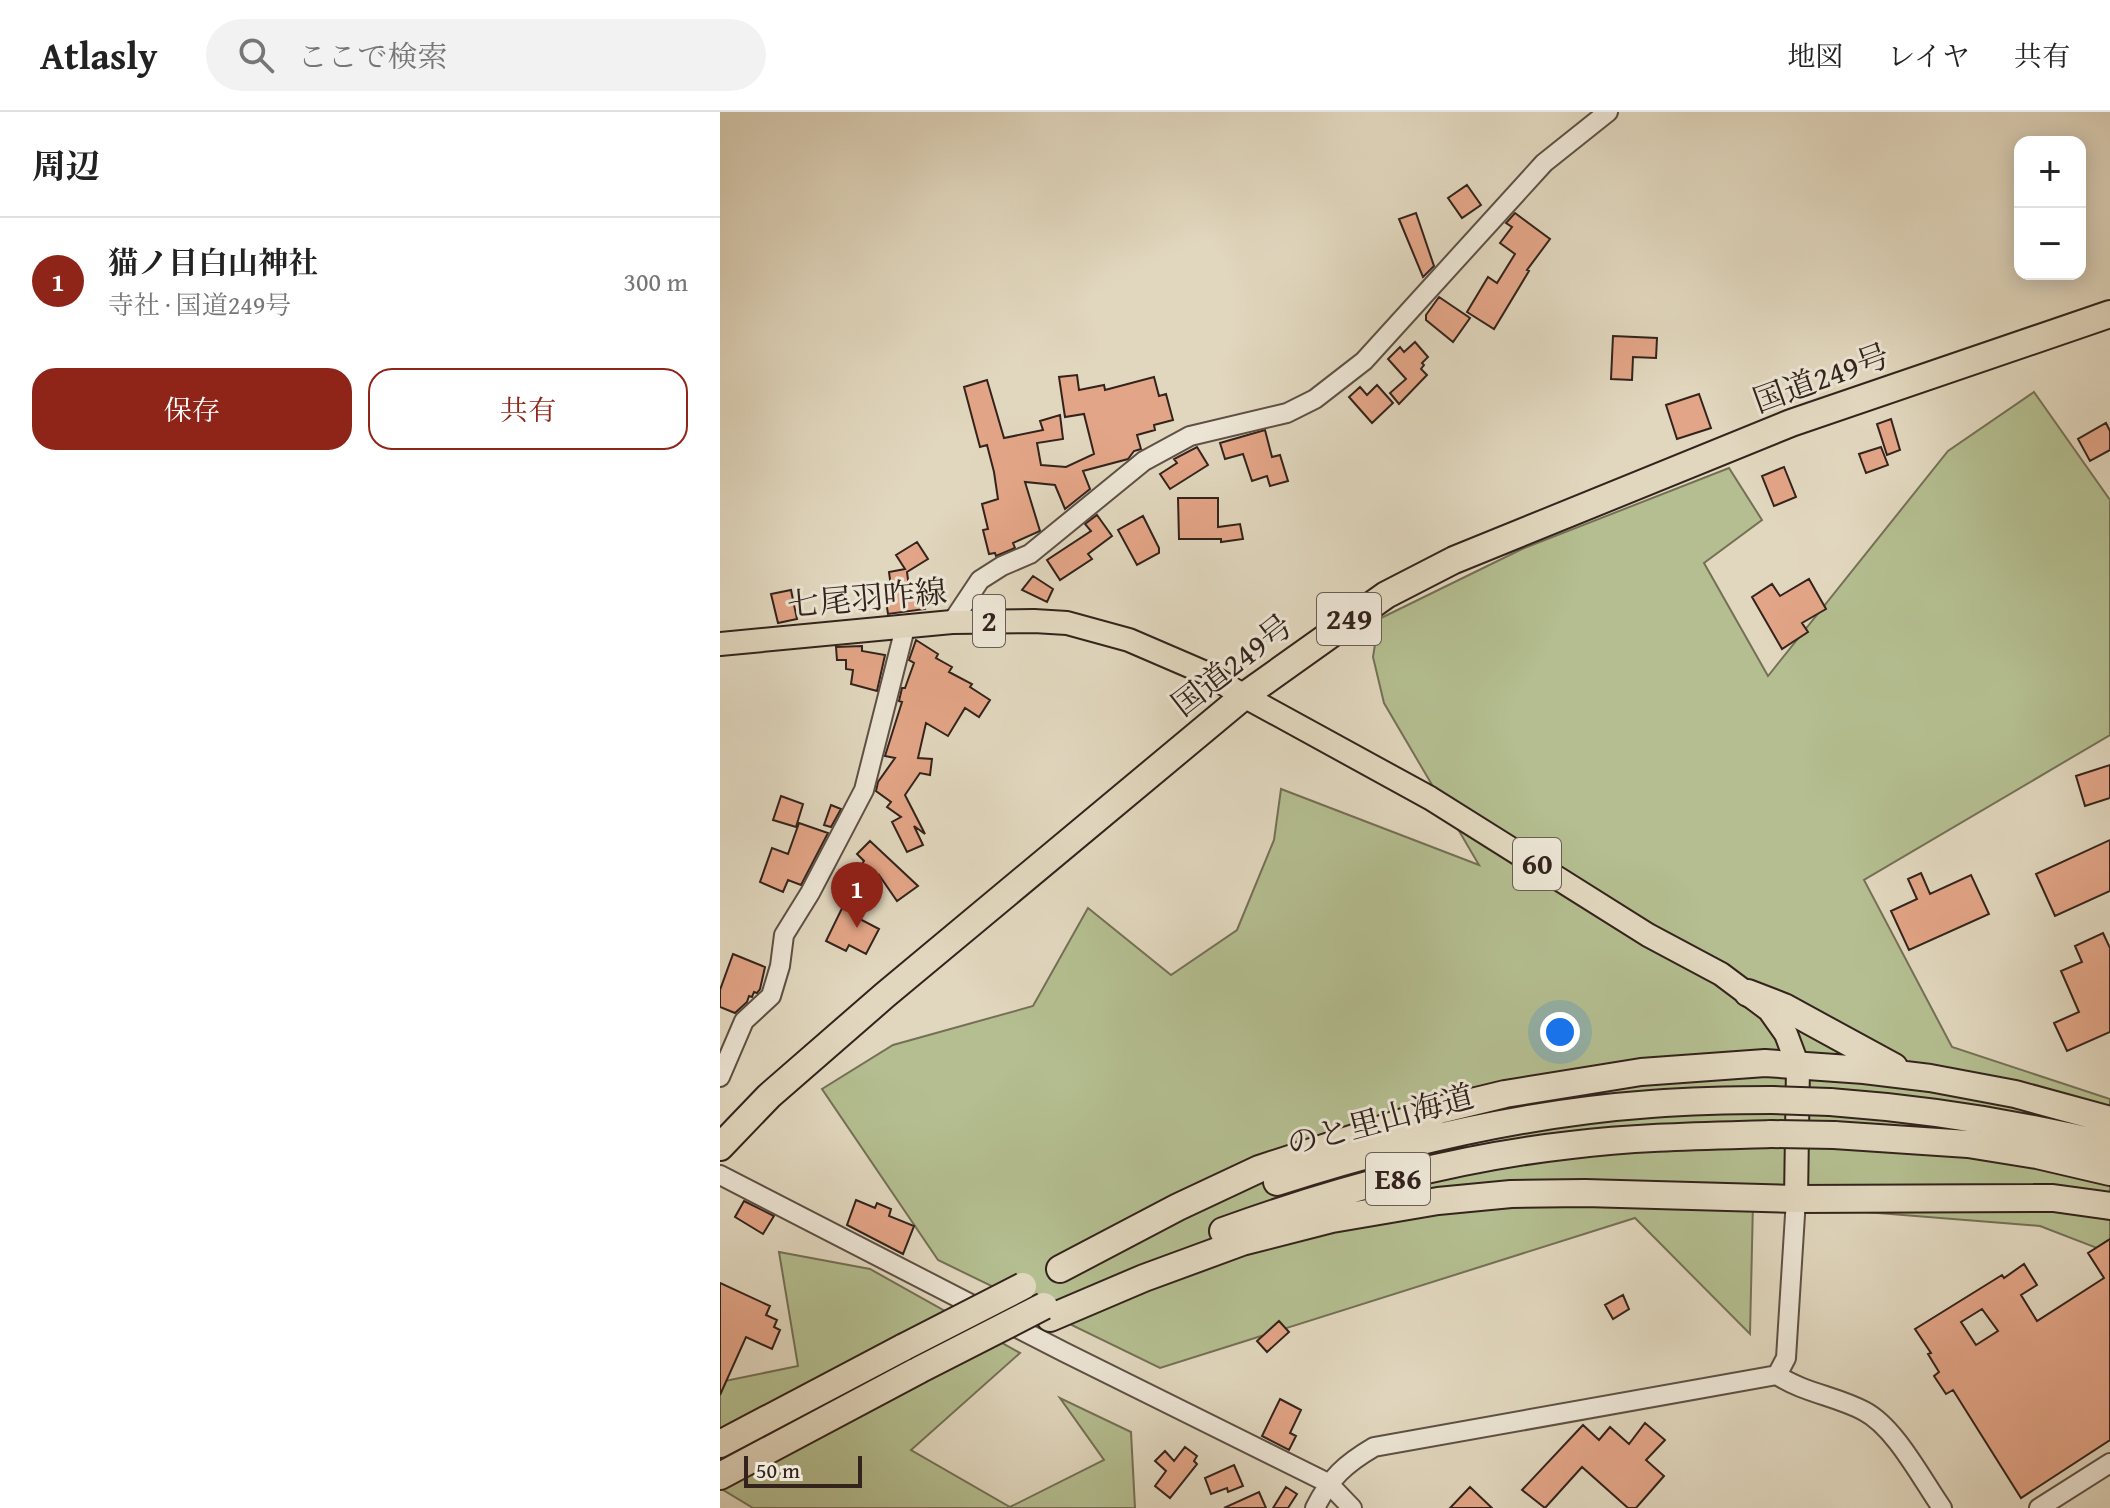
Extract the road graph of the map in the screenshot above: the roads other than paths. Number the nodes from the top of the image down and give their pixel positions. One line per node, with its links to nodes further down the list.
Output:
1 (1608, 112): 3 (street)
2 (2110, 314): 6 (highway, 国道249号 / 249)
3 (952, 622): 4 (main road, 七尾羽咋線 / 2); 6 (main road, 七尾羽咋線 / 2)
4 (905, 628): 5 (main road, 七尾羽咋線 / 2); 10 (street)
5 (720, 644)
6 (1244, 696): 7 (main road, 60); 13 (highway, 国道249号 / 249)
7 (1748, 993): 8 (main road, 60); 9 (highway)
8 (1798, 1066): 9 (highway); 16 (main road, 60); 18 (highway)
9 (1918, 1076): 11 (highway)
10 (720, 1077)
11 (2110, 1120)
12 (2110, 1146): 18 (highway, のと里山海道 / E86, bridge)
13 (720, 1147)
14 (2110, 1172): 19 (highway, のと里山海道 / E86, bridge)
15 (720, 1175): 24 (street)
16 (1796, 1199): 17 (highway); 19 (highway); 20 (street)
17 (2110, 1206)
18 (1060, 1269): 21 (highway, のと里山海道 / E86, bridge)
19 (1047, 1312): 23 (highway, bridge)
20 (1777, 1375): 24 (street); 27 (street)
21 (720, 1444)
22 (2110, 1463): 28 (street)
23 (720, 1476)
24 (1328, 1483): 25 (street); 26 (street)
25 (1315, 1508)
26 (1352, 1508)
27 (1942, 1508)
28 (2039, 1508)

